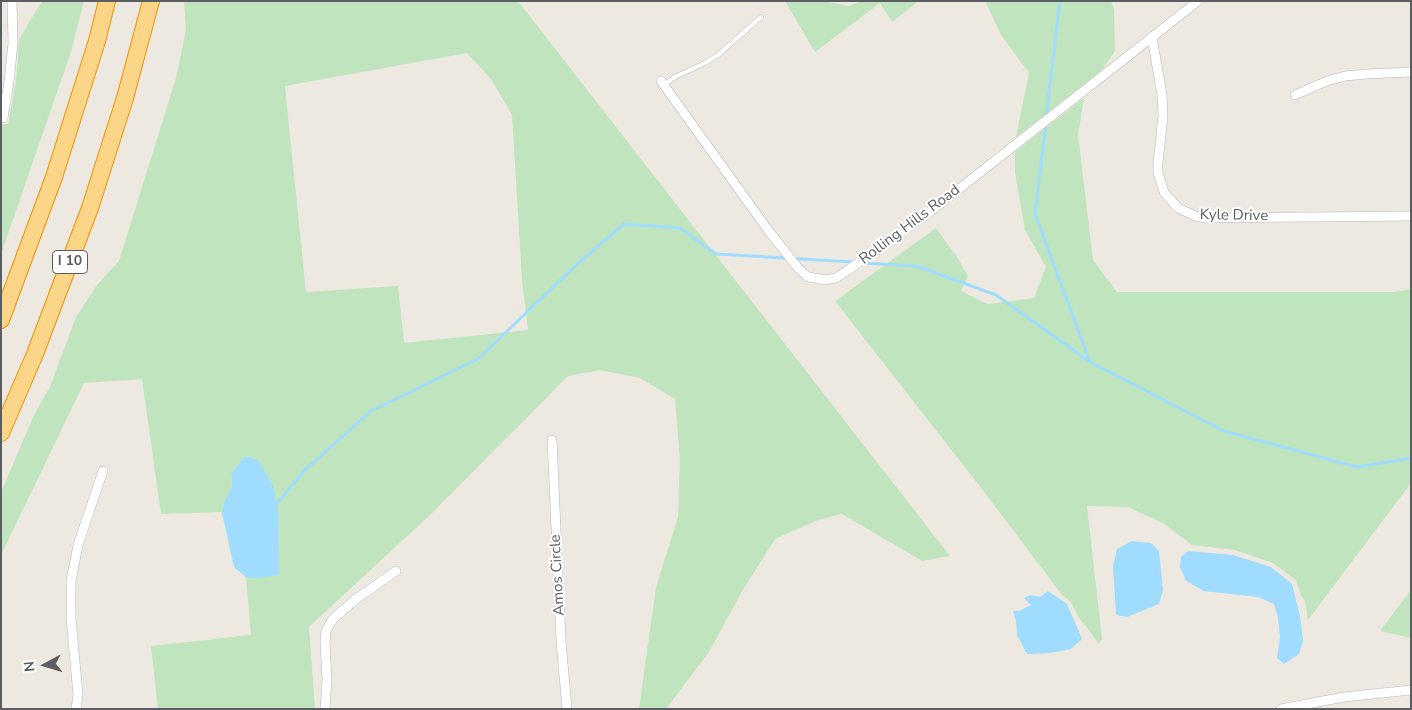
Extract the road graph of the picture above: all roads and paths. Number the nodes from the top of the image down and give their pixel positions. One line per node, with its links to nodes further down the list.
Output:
1 (12, 1): 10 (street)
2 (107, 1): 12 (highway)
3 (151, 1): 13 (highway, I 10)
4 (1198, 1): 6 (street, Rolling Hills Road)
5 (761, 17): 8 (lane)
6 (1152, 37): 8 (street, Rolling Hills Road); 11 (street, Kyle Drive)
7 (1411, 72): 9 (street)
8 (663, 83)
9 (1295, 95)
10 (3, 118)
11 (1411, 216)
12 (1, 320)
13 (1, 433)
14 (552, 440): 20 (street, Amos Circle)
15 (103, 471): 18 (street)
16 (396, 571): 19 (street)
17 (1411, 690): 21 (street)
18 (76, 709)
19 (325, 709)
20 (566, 709)
21 (1281, 709)

